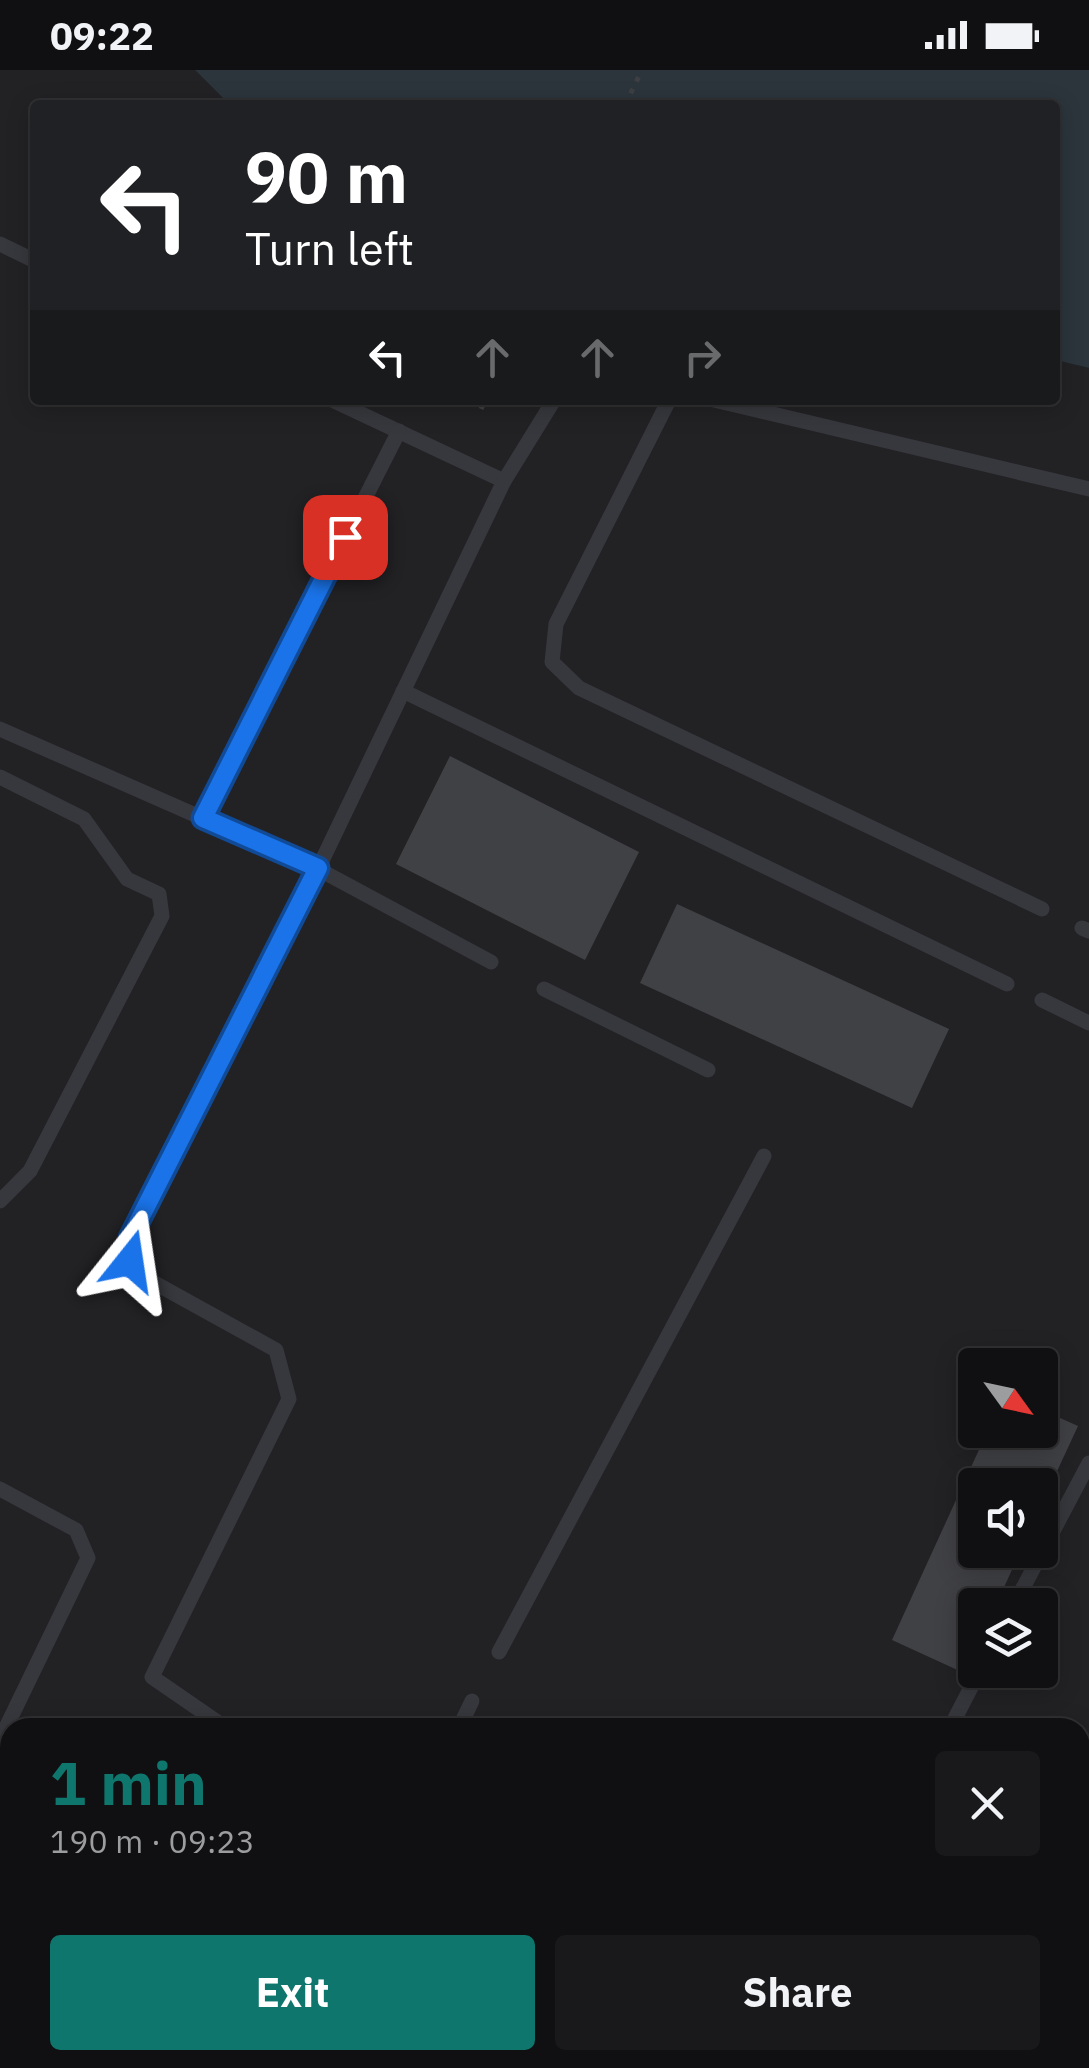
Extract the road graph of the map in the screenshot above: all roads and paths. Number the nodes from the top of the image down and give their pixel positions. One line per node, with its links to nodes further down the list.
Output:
1 (642, 70): 2 (path)
2 (627, 100)
3 (0, 244): 4 (lane)
4 (30, 258)
5 (343, 405): 11 (lane)
6 (483, 405): 10 (path)
7 (551, 405): 12 (lane)
8 (666, 405): 19 (lane)
9 (735, 405): 13 (lane)
10 (481, 409)
11 (398, 431): 12 (lane); 17 (lane)
12 (504, 481): 14 (lane)
13 (1089, 490)
14 (403, 692): 18 (lane); 21 (lane)
15 (0, 729): 17 (lane)
16 (0, 777): 27 (lane)
17 (203, 818): 18 (lane)
18 (318, 868): 20 (lane); 35 (lane)
19 (1042, 908)
20 (490, 962)
21 (1007, 984)
22 (544, 989): 25 (lane)
23 (1042, 1000): 24 (lane)
24 (1089, 1023)
25 (708, 1070)
26 (764, 1156): 31 (lane)
27 (0, 1201)
28 (1089, 1464): 30 (lane)
29 (0, 1489): 34 (lane)
30 (1023, 1588)
31 (499, 1652)
32 (971, 1688): 37 (lane)
33 (472, 1701): 36 (lane)
34 (11, 1718)
35 (212, 1718)
36 (464, 1718)
37 (955, 1718)

